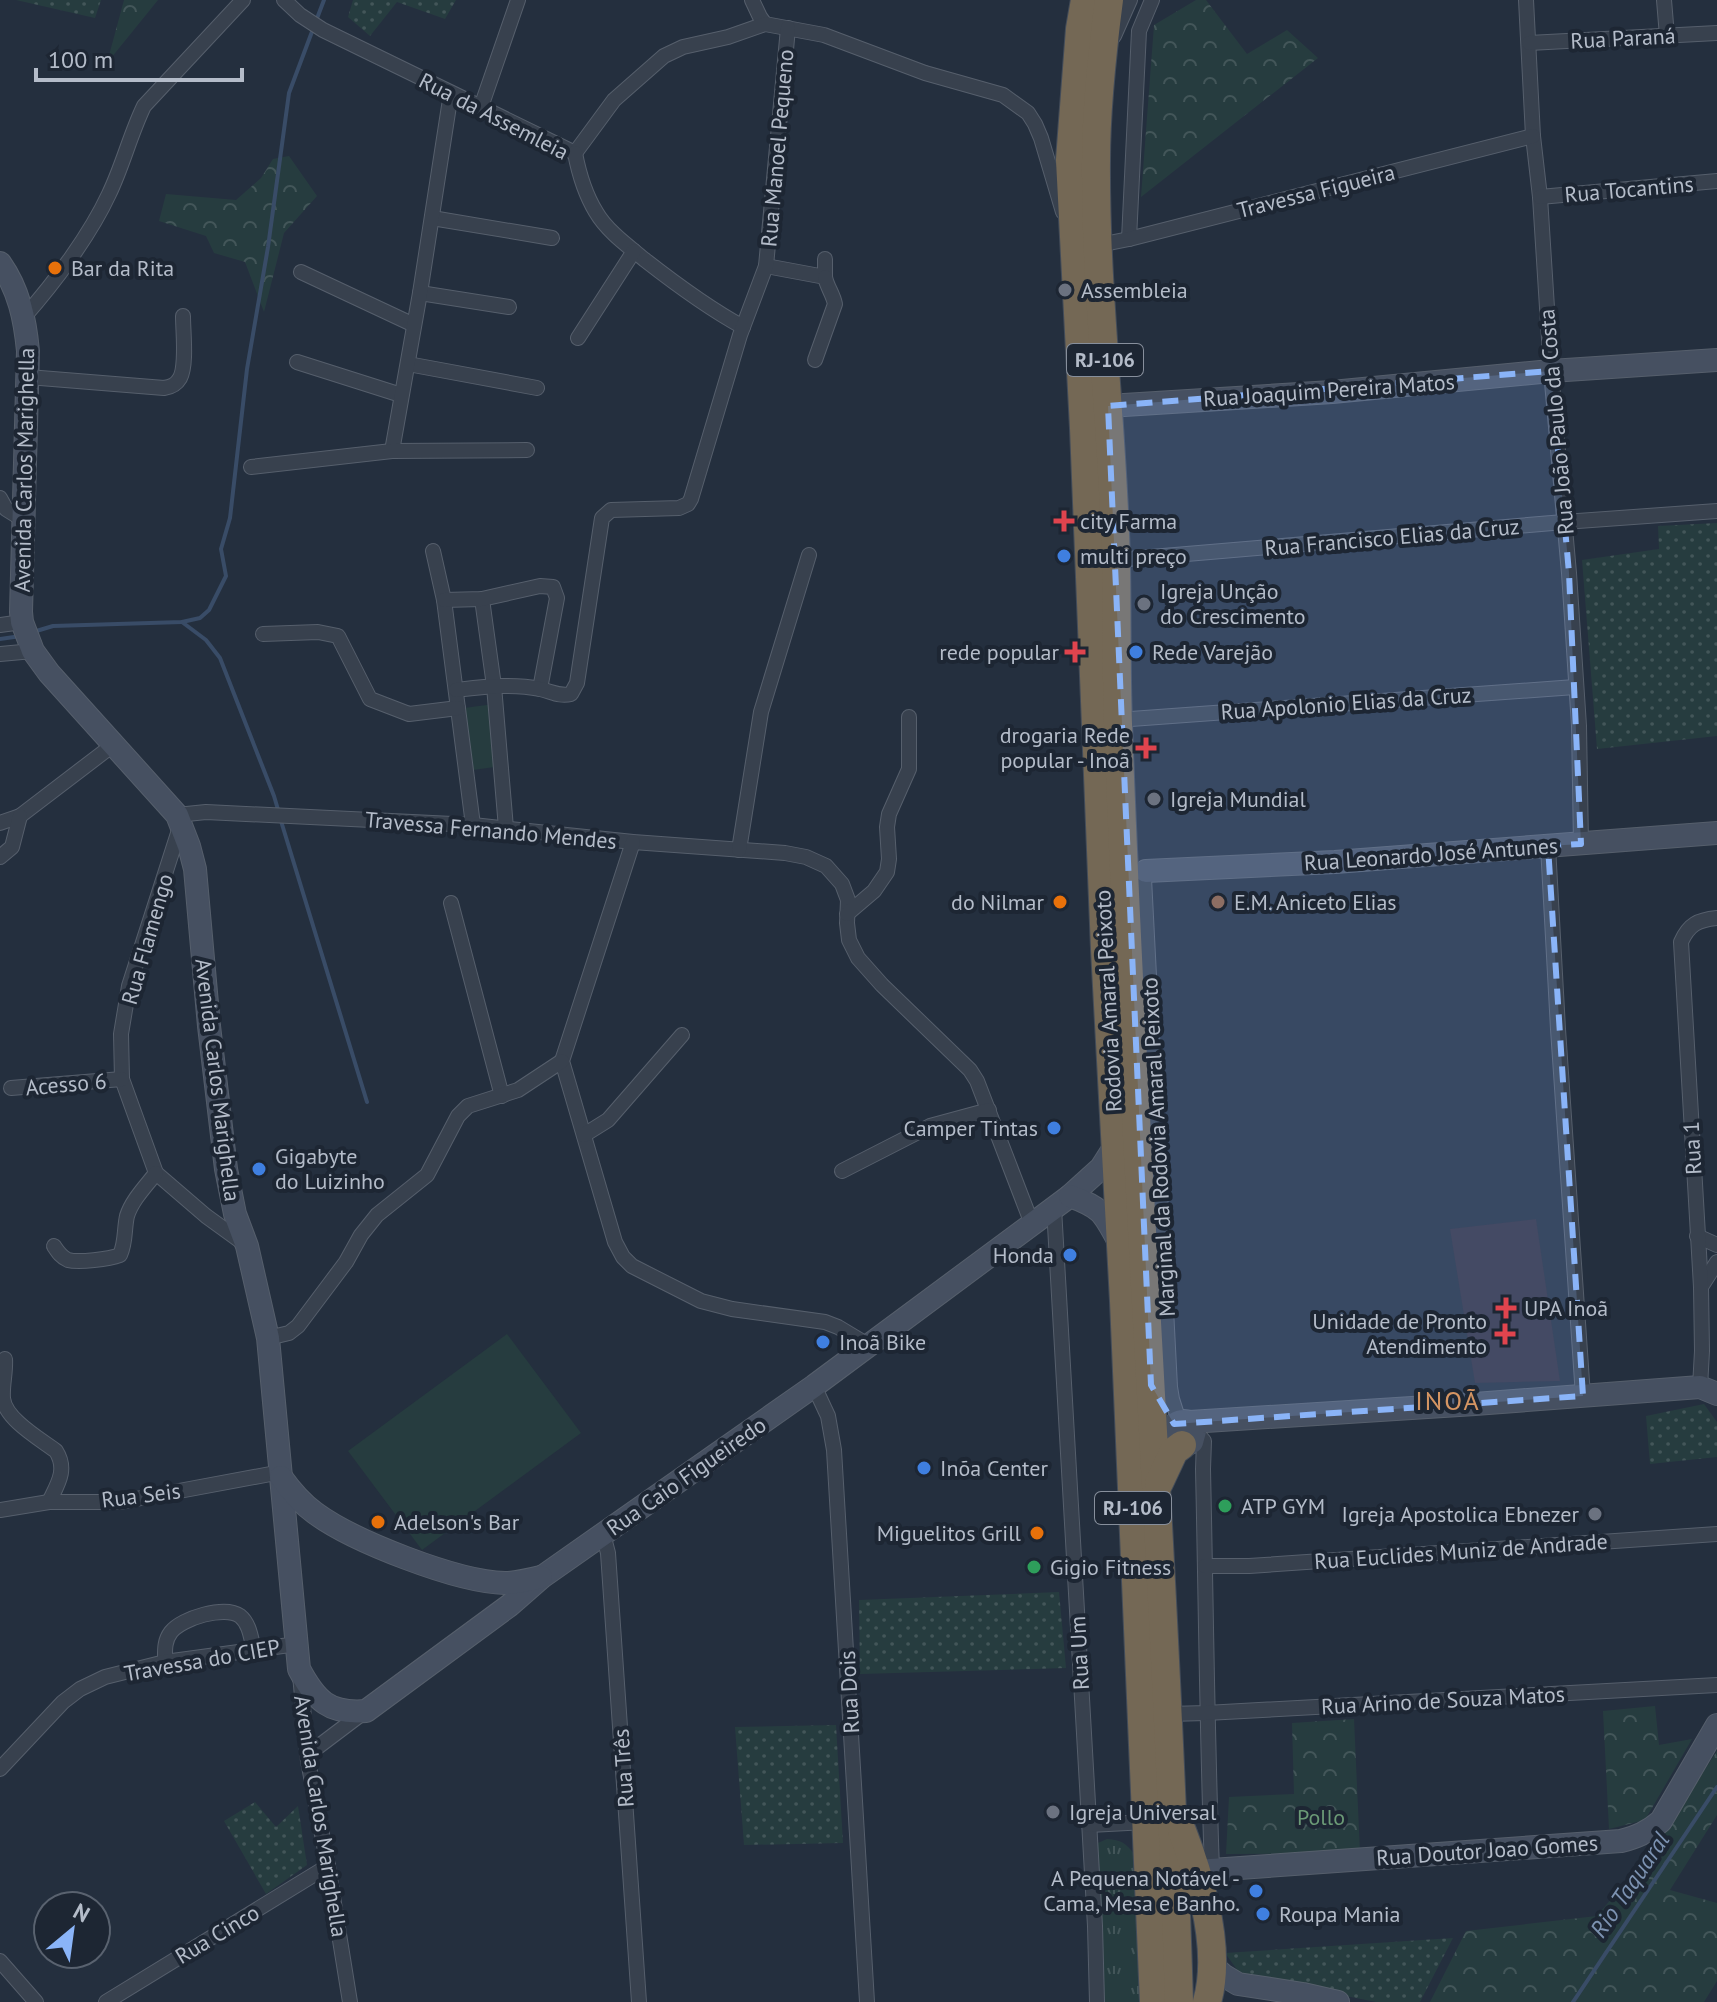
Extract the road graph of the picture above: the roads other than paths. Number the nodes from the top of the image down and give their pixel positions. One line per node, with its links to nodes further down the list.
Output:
1 (243, 0): 35 (street)
2 (284, 0): 16 (street, Rua da Assemleia)
3 (518, 0): 17 (street)
4 (752, 0): 11 (street)
5 (1085, 0): 25 (highway, Rodovia Amaral Peixoto / RJ-106)
6 (1130, 0): 10 (street)
7 (1149, 0): 10 (street); 24 (street)
8 (1526, 0): 15 (street, Rua João Paulo da Costa)
9 (1664, 0): 14 (street)
10 (1114, 11): 25 (highway, Rodovia Amaral Peixoto / RJ-106)
11 (765, 24): 12 (street); 19 (street)
12 (788, 28): 25 (street, Rua Manoel Pequeno); 29 (street, Rua Manoel Pequeno)
13 (1717, 33): 14 (street, Rua Paraná)
14 (1667, 36): 15 (street, Rua Paraná)
15 (1529, 43): 18 (street, Rua João Paulo da Costa)
16 (451, 93): 17 (street, Rua da Assemleia); 22 (street)
17 (481, 107): 19 (street, Rua da Assemleia)
18 (1533, 136): 21 (street, Rua João Paulo da Costa); 24 (street, Travessa Figueira)
19 (575, 153): 26 (street, Rua da Assemleia)
20 (1717, 181): 21 (street, Rua Tocantins)
21 (1540, 197): 43 (street, Rua João Paulo da Costa)
22 (432, 218): 23 (street); 32 (street)
23 (552, 238)
24 (1129, 239): 25 (street, Travessa Figueira)
25 (1086, 244): 47 (highway, Rodovia Amaral Peixoto / RJ-106); 94 (highway, Rodovia Amaral Peixoto / RJ-106)
26 (634, 251): 37 (street, Rua da Assemleia); 38 (street)
27 (825, 259): 31 (street)
28 (0, 263): 35 (street, Avenida Carlos Marighella)
29 (766, 266): 31 (street); 37 (street, Rua Manoel Pequeno)
30 (301, 272): 36 (street)
31 (825, 277): 39 (street)
32 (420, 293): 33 (street); 36 (street)
33 (509, 307)
34 (183, 316): 44 (street)
35 (24, 317): 44 (street, Avenida Carlos Marighella)
36 (414, 325): 42 (street)
37 (743, 327): 65 (street, Rua Manoel Pequeno)
38 (578, 338)
39 (815, 360)
40 (1717, 360): 43 (street, Rua Joaquim Pereira Matos)
41 (297, 362): 46 (street)
42 (408, 364): 45 (street); 46 (street)
43 (1551, 371): 47 (street, Rua Joaquim Pereira Matos); 54 (street, Rua João Paulo da Costa)
44 (28, 377): 53 (street, Avenida Carlos Marighella)
45 (537, 388)
46 (401, 395): 49 (street)
47 (1108, 406): 57 (highway, Rodovia Amaral Peixoto / RJ-106)
48 (527, 450): 49 (street)
49 (392, 451): 50 (street)
50 (251, 467)
51 (0, 498): 53 (street)
52 (1717, 511): 54 (street, Rua Francisco Elias da Cruz)
53 (22, 519): 60 (street, Avenida Carlos Marighella)
54 (1564, 522): 57 (street, Rua Francisco Elias da Cruz); 64 (street, Rua João Paulo da Costa)
55 (433, 551): 59 (street)
56 (809, 555): 80 (street)
57 (1116, 560): 69 (highway, Rodovia Amaral Peixoto / RJ-106)
58 (482, 599): 59 (street); 63 (street); 65 (street)
59 (444, 600): 66 (street)
60 (22, 633): 62 (street); 70 (street, Avenida Carlos Marighella)
61 (263, 634): 67 (street)
62 (0, 654)
63 (494, 686): 65 (street); 66 (street); 75 (street)
64 (1575, 687): 69 (street, Rua Apolonio Elias da Cruz); 78 (street, Rua João Paulo da Costa)
65 (540, 689)
66 (456, 690): 67 (street)
67 (458, 708): 74 (street)
68 (909, 717): 84 (street)
69 (1117, 720): 110 (highway, Rodovia Amaral Peixoto / RJ-106)
70 (113, 745): 71 (street); 72 (street, Avenida Carlos Marighella)
71 (20, 816): 73 (street); 81 (street)
72 (179, 819): 74 (street, Travessa Fernando Mendes); 89 (street, Rua Flamengo); 103 (street, Avenida Carlos Marighella)
73 (0, 823)
74 (473, 825): 75 (street, Travessa Fernando Mendes)
75 (506, 828): 77 (street, Travessa Fernando Mendes)
76 (1717, 833): 78 (street, Rua Leonardo José Antunes)
77 (633, 842): 80 (street); 87 (street, Travessa Fernando Mendes)
78 (1581, 844): 79 (street, Rua Leonardo José Antunes)
79 (1548, 846): 82 (street, Rua Leonardo José Antunes); 113 (street)
80 (739, 850): 84 (street)
81 (0, 857)
82 (1146, 871): 114 (street, Marginal da Rodovia Amaral Peixoto)
83 (451, 903): 91 (street)
84 (847, 914): 92 (street)
85 (1710, 919): 99 (street, Rua 1)
86 (682, 1035): 93 (street)
87 (562, 1061): 91 (street); 93 (street)
88 (1, 1075): 90 (street)
89 (122, 1079): 90 (street, Acesso 6); 96 (street, Rua Flamengo)
90 (5, 1094)
91 (502, 1096): 106 (street)
92 (989, 1110): 95 (street); 98 (street)
93 (584, 1135): 107 (street)
94 (1115, 1146): 97 (street, Rua Caio Figueiredo); 100 (highway, Rodovia Amaral Peixoto / RJ-106)
95 (842, 1171)
96 (156, 1173): 102 (street); 103 (street, Rua Flamengo)
97 (1062, 1202): 98 (street, Rua Caio Figueiredo); 100 (street); 139 (street, Rua Um)
98 (1032, 1224): 107 (street, Rua Caio Figueiredo)
99 (1697, 1236): 101 (street); 105 (street, Rua 1)
100 (1121, 1244): 138 (highway, Rodovia Amaral Peixoto / RJ-106)
101 (1717, 1245)
102 (54, 1246)
103 (247, 1246): 106 (street, Avenida Carlos Marighella)
104 (1717, 1262): 105 (street)
105 (1701, 1287): 108 (street, Rua 1)
106 (268, 1338): 115 (street, Avenida Carlos Marighella)
107 (868, 1345): 111 (street, Rua Caio Figueiredo)
108 (1710, 1352): 112 (street, Rua 1)
109 (5, 1359): 117 (street)
110 (1151, 1385): 114 (highway); 116 (highway, Rodovia Amaral Peixoto / RJ-106)
111 (814, 1386): 121 (street, Rua Caio Figueiredo); 149 (street, Rua Dois)
112 (1708, 1391): 113 (street)
113 (1583, 1396): 114 (street)
114 (1185, 1431): 116 (highway); 123 (street, Marginal da Rodovia Amaral Peixoto)
115 (281, 1474): 117 (street, Rua Seis); 119 (street); 120 (street, Avenida Carlos Marighella)
116 (1157, 1488): 132 (highway, Rodovia Amaral Peixoto / RJ-106)
117 (49, 1502): 118 (street, Rua Seis)
118 (0, 1510)
119 (315, 1513): 120 (street); 124 (street)
120 (286, 1525): 125 (street, Avenida Carlos Marighella)
121 (603, 1534): 124 (street, Rua Caio Figueiredo); 148 (street, Rua Três)
122 (1717, 1534): 123 (street, Rua Euclides Muniz de Andrade)
123 (1205, 1566): 131 (street, Marginal da Rodovia Amaral Peixoto)
124 (508, 1594): 130 (street, Rua Caio Figueiredo)
125 (297, 1644): 126 (street, Travessa do CIEP); 128 (street, Avenida Carlos Marighella)
126 (254, 1650): 127 (street, Travessa do CIEP); 127 (street)
127 (165, 1662): 136 (street, Travessa do CIEP)
128 (299, 1669): 130 (street); 135 (street, Avenida Carlos Marighella)
129 (1717, 1685): 131 (street, Rua Arino de Souza Matos)
130 (366, 1711): 135 (street, Rua Caio Figueiredo)
131 (1206, 1713): 132 (street, Rua Arino de Souza Matos); 141 (street, Marginal da Rodovia Amaral Peixoto)
132 (1169, 1714): 137 (highway, Rodovia Amaral Peixoto / RJ-106)
133 (1717, 1725): 141 (street, Rua Doutor Joao Gomes)
134 (0, 1746): 136 (street)
135 (308, 1761): 140 (street, Avenida Carlos Marighella)
136 (6, 1763)
137 (1173, 1806): 141 (highway); 152 (highway, Rodovia Amaral Peixoto / RJ-106)
138 (1147, 1822): 139 (street); 151 (highway, Rodovia Amaral Peixoto / RJ-106)
139 (1089, 1825): 150 (street, Rua Um)
140 (328, 1866): 146 (street, Rua Cinco); 147 (street, Avenida Carlos Marighella)
141 (1204, 1870): 143 (highway)
142 (0, 1961): 145 (street)
143 (1212, 1965): 144 (street); 153 (highway)
144 (1237, 1993): 154 (street)
145 (36, 2002)
146 (106, 2002)
147 (350, 2002)
148 (639, 2002)
149 (867, 2002)
150 (1097, 2002)
151 (1154, 2002)
152 (1179, 2002)
153 (1207, 2002)
154 (1338, 2002)

